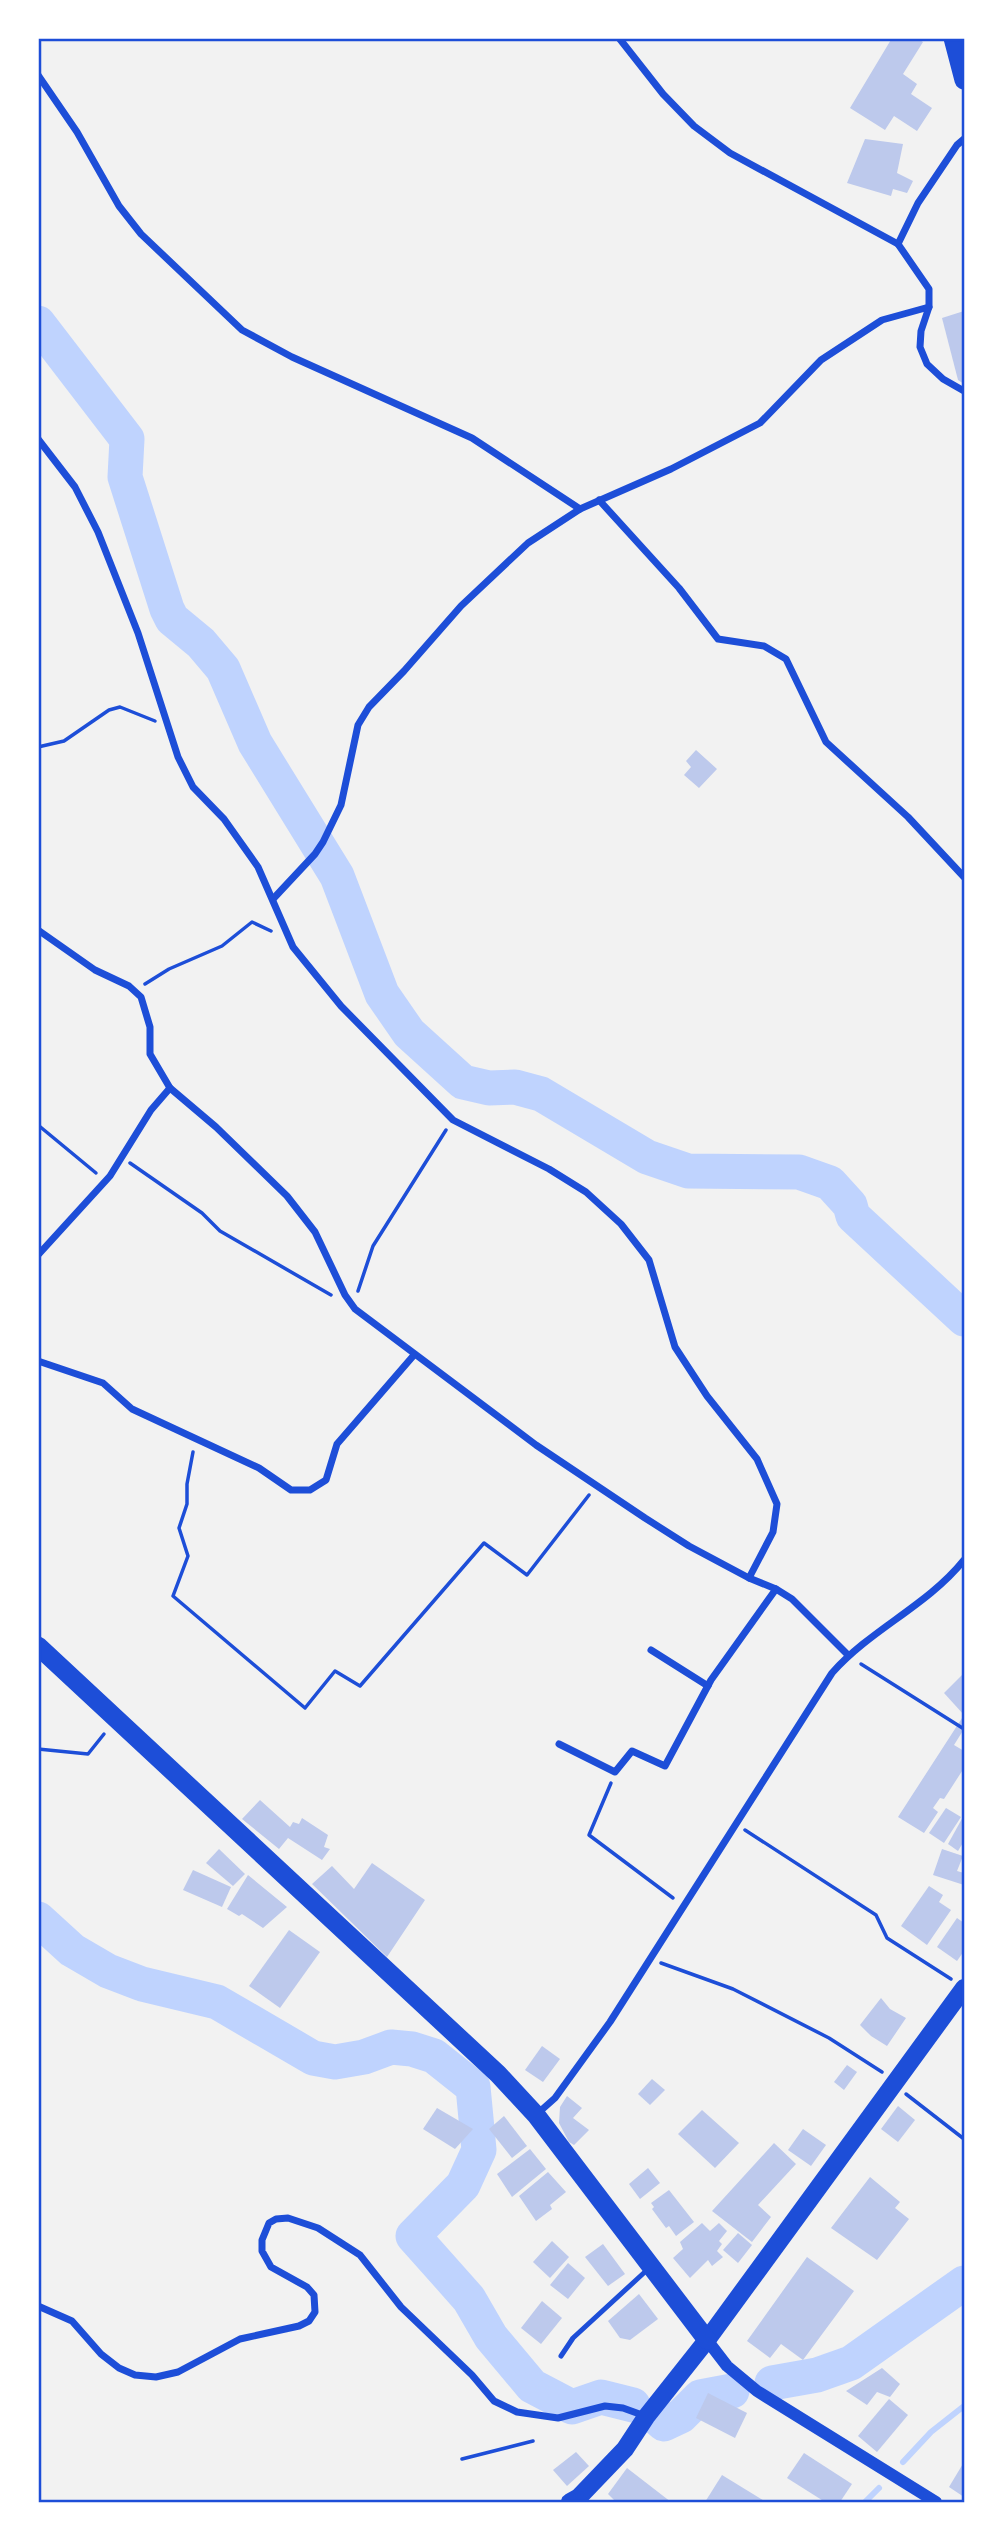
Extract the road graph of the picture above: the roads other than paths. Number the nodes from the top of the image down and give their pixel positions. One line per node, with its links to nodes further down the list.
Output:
1 (620, 38): 6 (street)
2 (953, 38): 4 (highway)
3 (38, 75): 11 (street)
4 (964, 80)
5 (964, 139): 6 (street)
6 (898, 244): 7 (street)
7 (929, 307): 8 (street); 10 (street)
8 (964, 391)
9 (38, 439): 13 (street)
10 (599, 500): 11 (street); 12 (street)
11 (580, 509): 13 (street)
12 (964, 877)
13 (273, 899): 20 (street)
14 (38, 930): 15 (street)
15 (170, 1088): 16 (street); 17 (street)
16 (38, 1255)
17 (414, 1355): 18 (street); 20 (street)
18 (38, 1361)
19 (964, 1560): 24 (street)
20 (749, 1578): 21 (street)
21 (776, 1589): 24 (street); 25 (street)
22 (38, 1646): 28 (highway)
23 (651, 1650): 25 (street)
24 (848, 1655): 28 (street)
25 (708, 1686): 26 (street)
26 (559, 1744)
27 (959, 1984): 31 (main road)
28 (536, 2115): 29 (highway)
29 (652, 2266): 31 (highway); 32 (lane)
30 (38, 2306): 33 (street)
31 (708, 2340): 33 (main road); 35 (street)
32 (561, 2356)
33 (646, 2417): 34 (main road)
34 (570, 2502)
35 (936, 2502)

